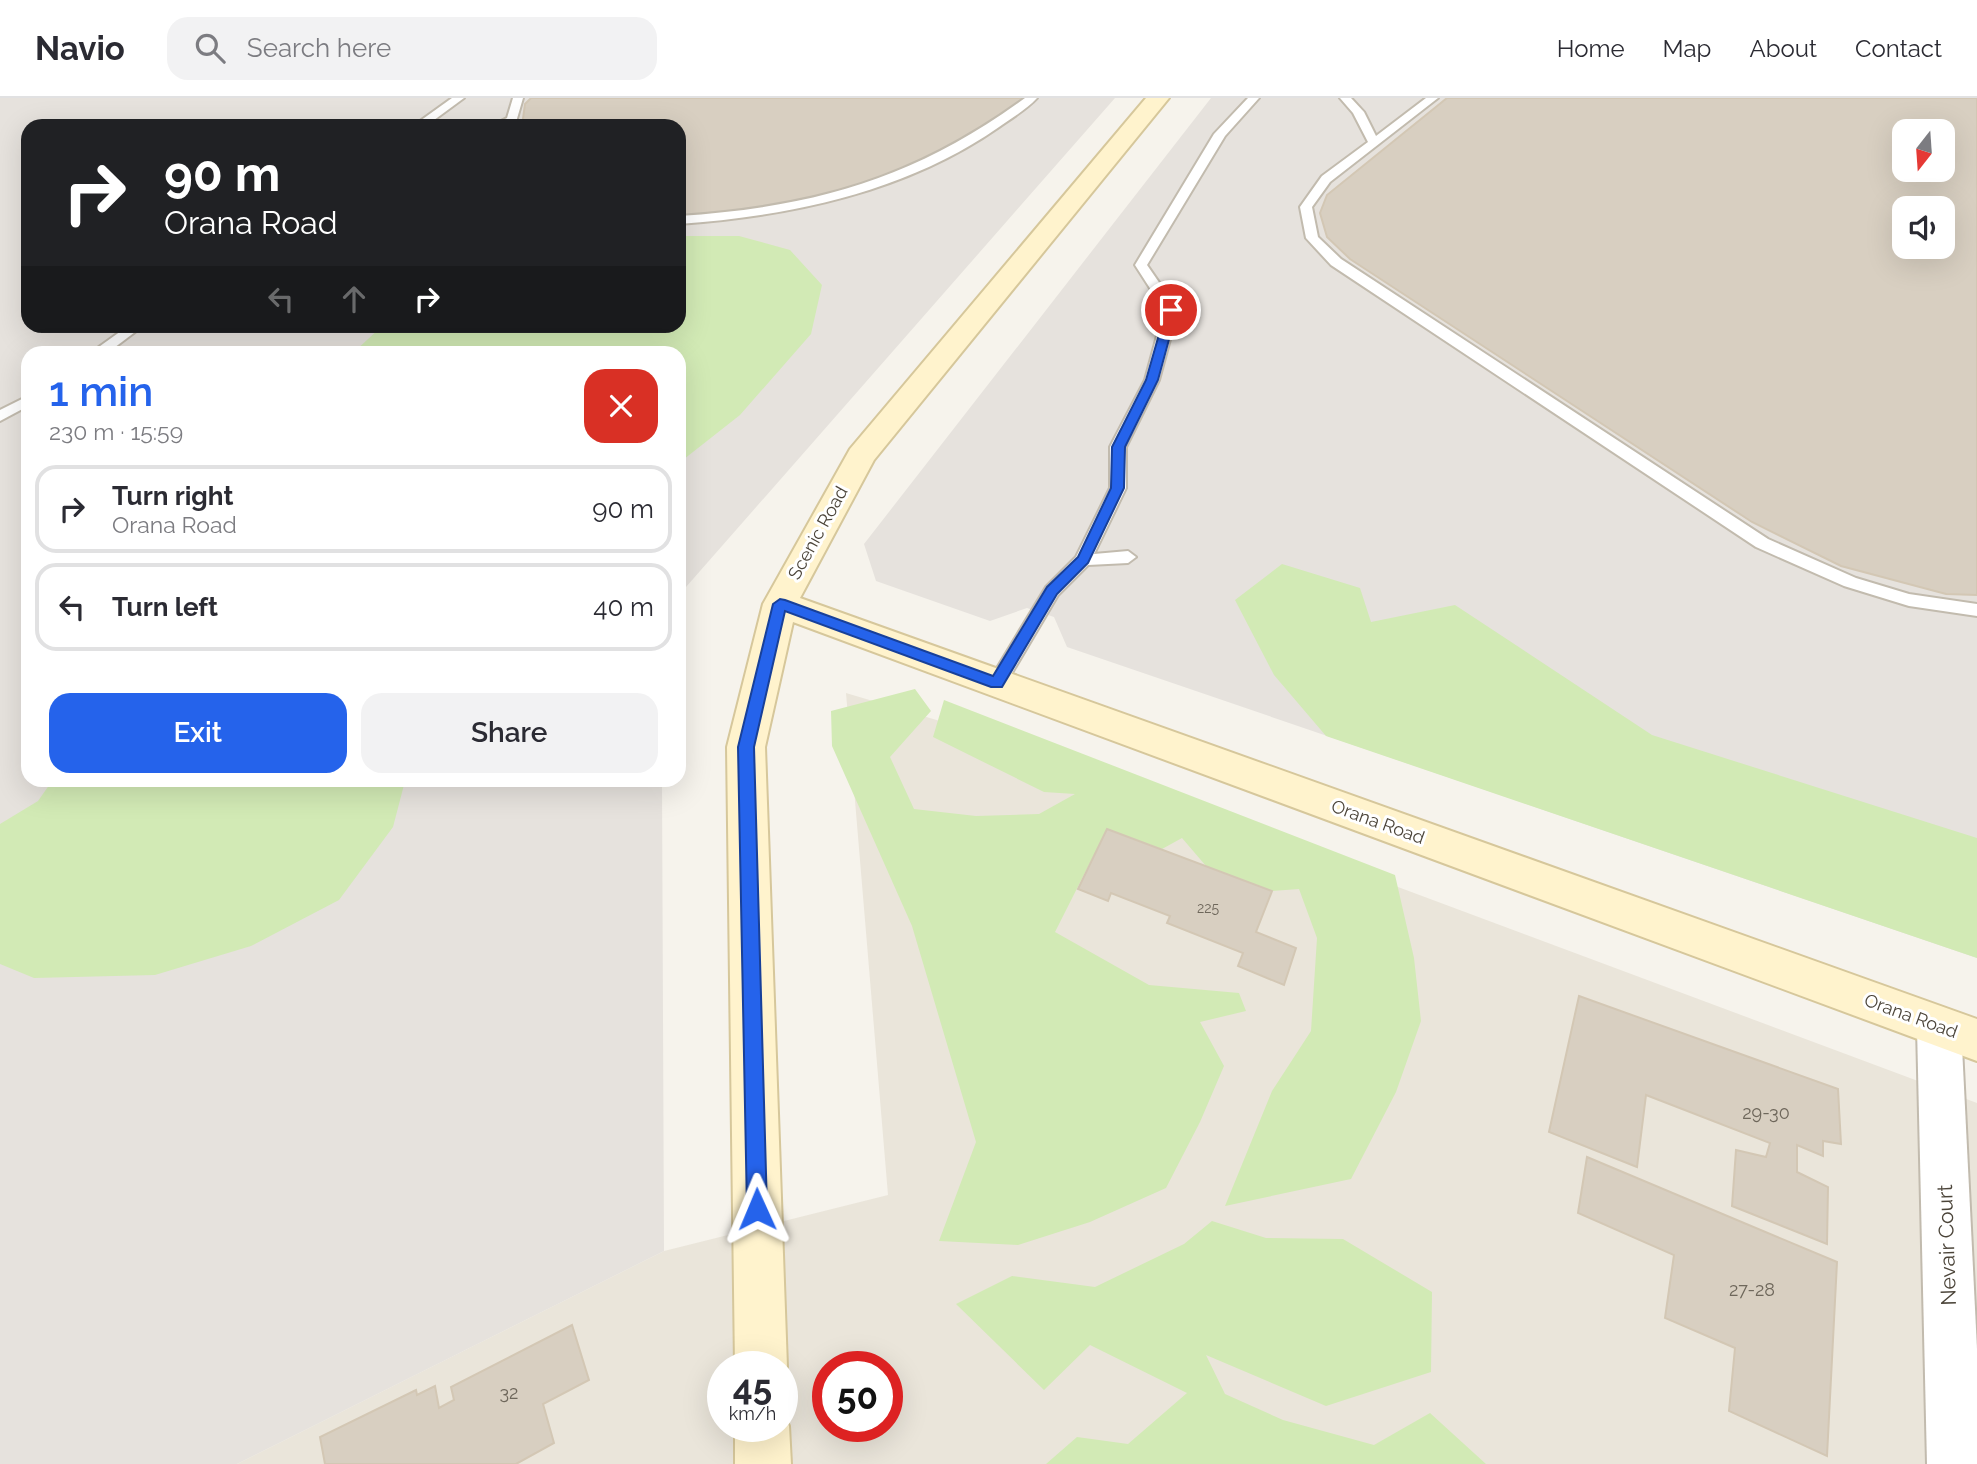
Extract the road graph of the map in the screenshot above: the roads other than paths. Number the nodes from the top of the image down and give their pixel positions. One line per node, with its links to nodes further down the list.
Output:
1 (459, 98): 8 (lane)
2 (518, 98): 9 (lane)
3 (1032, 98): 11 (lane)
4 (1158, 98): 18 (main road, Scenic Road)
5 (1254, 98): 17 (lane)
6 (1345, 98): 10 (lane)
7 (1433, 98): 10 (lane)
8 (429, 119)
9 (512, 119)
10 (1374, 143): 19 (lane)
11 (686, 220)
12 (126, 333): 13 (lane)
13 (107, 346)
14 (21, 404): 15 (lane)
15 (0, 416)
16 (1128, 557): 17 (lane)
17 (1083, 560): 20 (lane)
18 (780, 604): 20 (main road, Orana Road); 22 (main road, Scenic Road)
19 (1977, 610)
20 (997, 683): 21 (main road, Orana Road)
21 (1958, 1033): 25 (street, Nevair Court)
22 (761, 1351)
23 (762, 1442): 24 (main road)
24 (763, 1464)
25 (1955, 1464)

